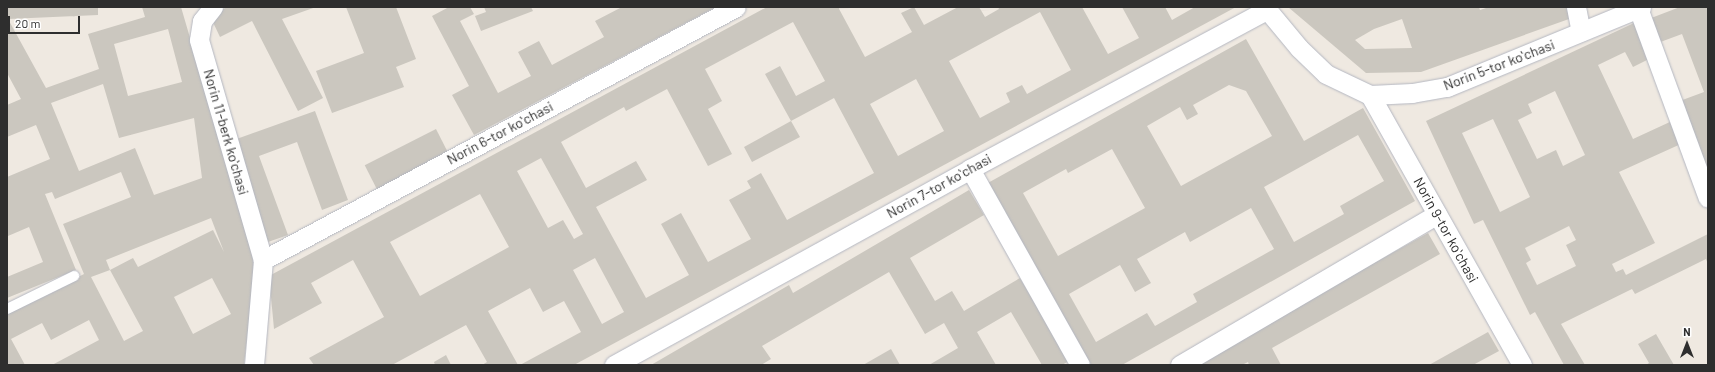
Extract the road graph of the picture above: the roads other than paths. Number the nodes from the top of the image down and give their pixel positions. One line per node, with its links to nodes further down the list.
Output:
1 (212, 7): 11 (street, Norin 11-berk koʻchasi)
2 (736, 7): 11 (street, Norin 6-tor koʻchasi)
3 (1576, 7): 6 (street)
4 (1639, 8): 6 (street, Norin 5-tor koʻchasi); 9 (street)
5 (1266, 9): 7 (street, Norin 5-tor koʻchasi); 8 (street, Norin 7-tor koʻchasi)
6 (1580, 32): 7 (street, Norin 5-tor koʻchasi)
7 (1370, 95): 10 (street, Norin 9-tor koʻchasi)
8 (970, 169): 15 (street, Norin 7-tor koʻchasi); 16 (street)
9 (1708, 198)
10 (1437, 214): 17 (street); 18 (street, Norin 9-tor koʻchasi)
11 (263, 260): 14 (street)
12 (74, 276): 13 (lane)
13 (7, 309)
14 (254, 365)
15 (614, 365)
16 (1080, 365)
17 (1180, 365)
18 (1522, 365)

